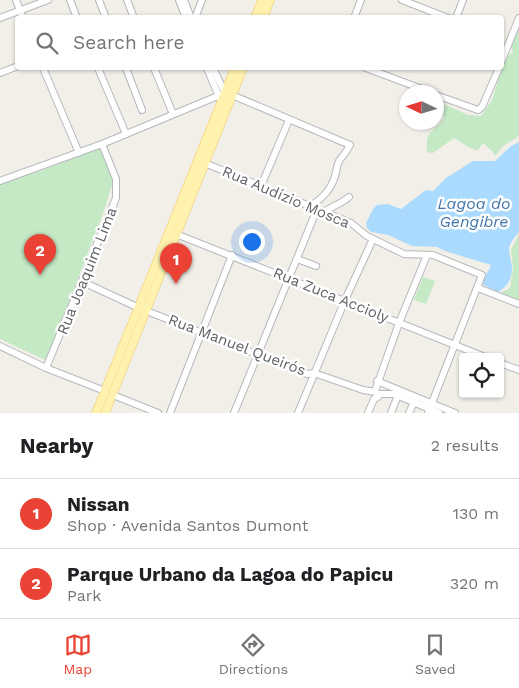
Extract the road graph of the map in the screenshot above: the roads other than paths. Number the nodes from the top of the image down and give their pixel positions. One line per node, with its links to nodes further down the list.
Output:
1 (16, 0): 14 (street)
2 (48, 0): 14 (street)
3 (70, 0): 16 (street)
4 (99, 0): 17 (street)
5 (127, 0): 18 (street)
6 (179, 0): 13 (street)
7 (202, 0): 19 (street)
8 (262, 0): 20 (main road)
9 (270, 0): 21 (main road)
10 (361, 0): 22 (street)
11 (402, 0): 23 (street)
12 (463, 0): 24 (street)
13 (185, 5)
14 (20, 10): 15 (street); 25 (street)
15 (22, 15)
16 (77, 15)
17 (105, 15)
18 (133, 15)
19 (194, 15)
20 (256, 15)
21 (264, 15)
22 (355, 15)
23 (440, 15)
24 (457, 15)
25 (0, 18)
26 (519, 18): 27 (street)
27 (505, 42)
28 (15, 67): 39 (street)
29 (44, 70): 48 (street)
30 (99, 70): 46 (street)
31 (127, 70): 43 (street)
32 (155, 70): 44 (street)
33 (208, 70): 41 (street)
34 (214, 70): 41 (street)
35 (234, 70): 41 (main road)
36 (242, 70): 41 (main road)
37 (371, 70): 40 (street)
38 (497, 70): 42 (street)
39 (0, 73)
40 (411, 85)
41 (224, 96): 44 (street); 45 (street); 49 (main road); 49 (main road)
42 (444, 98)
43 (142, 110)
44 (173, 114): 46 (street)
45 (289, 120): 51 (street); 53 (street)
46 (126, 134): 47 (street)
47 (102, 144): 48 (street); 62 (street, Rua Joaquim Lima)
48 (79, 153): 50 (street)
49 (201, 162): 51 (street, Rua Audízio Mosca); 55 (main road); 66 (main road)
50 (0, 181)
51 (261, 186): 53 (street, Rua Audízio Mosca)
52 (349, 197): 54 (street)
53 (313, 208): 54 (street, Rua Audízio Mosca); 59 (street)
54 (324, 212): 56 (street, Rua Audízio Mosca)
55 (176, 234): 58 (street, Rua Zuca Accioly); 66 (main road)
56 (373, 239): 57 (street, Rua Audízio Mosca); 64 (street)
57 (427, 255): 63 (street, Rua Audízio Mosca); 67 (street)
58 (232, 256): 61 (street, Rua Zuca Accioly); 68 (street)
59 (297, 259): 60 (street); 61 (street)
60 (316, 266)
61 (289, 279): 64 (street, Rua Zuca Accioly); 72 (street)
62 (83, 282): 66 (street, Rua Manuel Queirós); 74 (street, Rua Joaquim Lima)
63 (478, 288): 65 (street); 69 (street)
64 (345, 300): 67 (street, Rua Zuca Accioly); 76 (street)
65 (519, 304)
66 (142, 309): 68 (street, Rua Manuel Queirós); 79 (main road)
67 (399, 323): 69 (street, Rua Zuca Accioly); 77 (street)
68 (202, 332): 72 (street, Rua Manuel Queirós); 87 (street)
69 (455, 345): 71 (street, Rua Zuca Accioly); 83 (street)
70 (0, 346): 74 (street)
71 (475, 353)
72 (257, 354): 76 (street, Rua Manuel Queirós); 88 (street)
73 (504, 364): 75 (street)
74 (46, 368): 79 (street)
75 (519, 370)
76 (314, 373): 80 (street, Rua Manuel Queirós); 89 (street)
77 (377, 381): 78 (street); 80 (street)
78 (394, 388): 80 (street); 83 (street)
79 (109, 393): 84 (main road); 85 (main road); 86 (street)
80 (374, 394): 81 (street, Rua Manuel Queirós); 90 (street)
81 (398, 395): 82 (street); 91 (street)
82 (414, 402): 83 (street); 92 (street)
83 (429, 409): 93 (street); 94 (street)
84 (96, 413)
85 (105, 413)
86 (158, 413)
87 (170, 413)
88 (234, 413)
89 (298, 413)
90 (368, 413)
91 (391, 413)
92 (409, 413)
93 (439, 413)
94 (455, 413)

